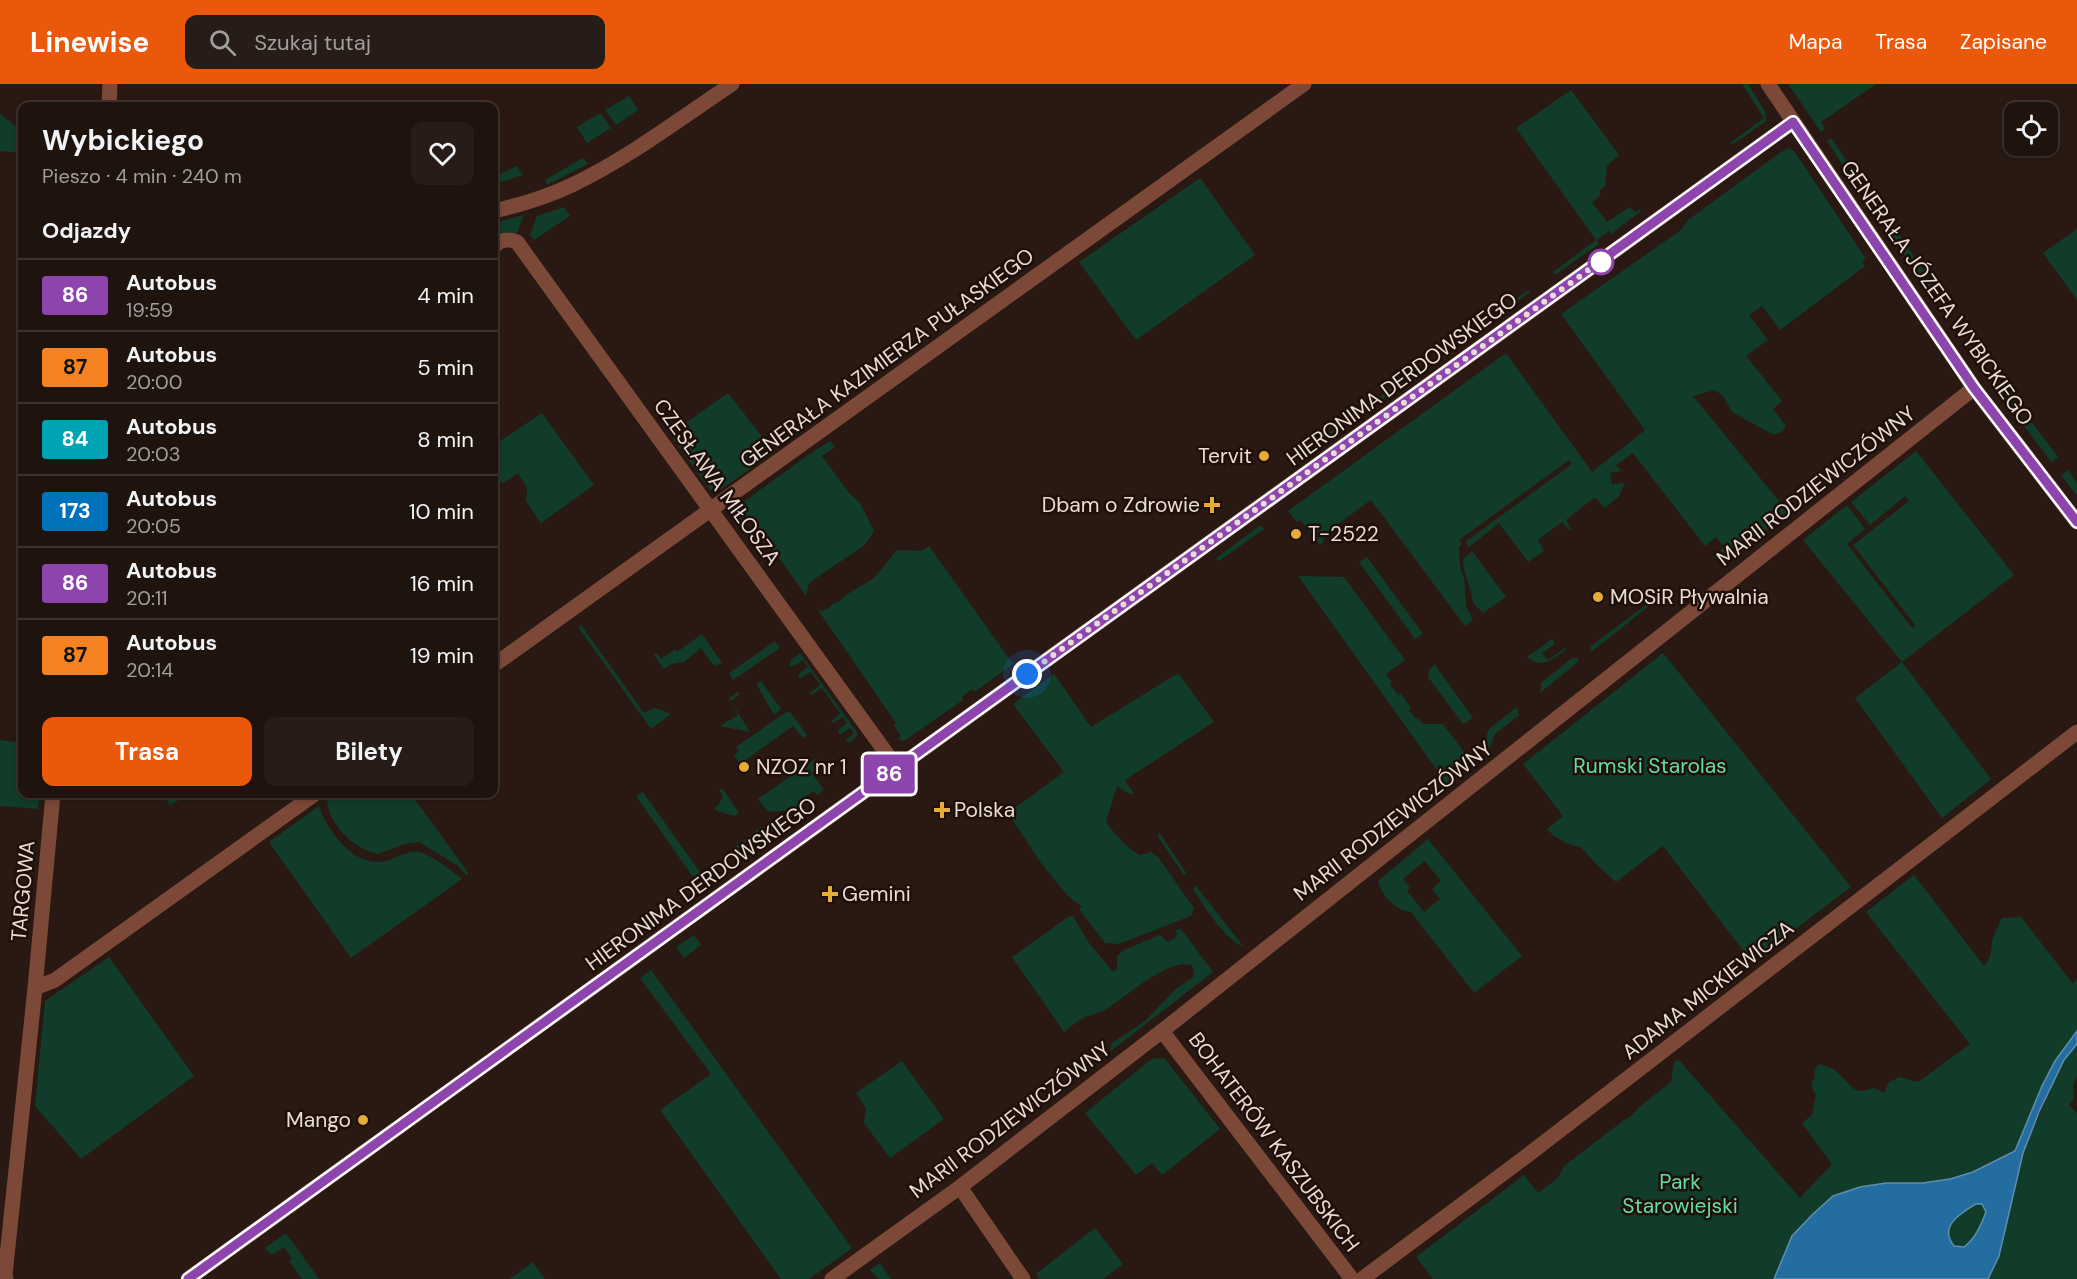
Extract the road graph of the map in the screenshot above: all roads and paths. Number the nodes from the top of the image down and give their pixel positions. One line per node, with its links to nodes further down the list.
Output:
1 (111, 84): 5 (street)
2 (732, 84): 7 (street)
3 (1304, 84): 10 (street, GENERAŁA KAZIMIERZA PUŁASKIEGO)
4 (1768, 84): 6 (street, GENERAŁA JÓZEFA WYBICKIEGO)
5 (109, 102)
6 (1793, 122): 9 (street, GENERAŁA JÓZEFA WYBICKIEGO); 14 (street, HIERONIMA DERDOWSKIEGO)
7 (498, 210)
8 (498, 243): 10 (street, CZESŁAWA MIŁOSZA)
9 (1974, 388): 11 (street, GENERAŁA JÓZEFA WYBICKIEGO); 18 (street, MARII RODZIEWICZÓWNY)
10 (710, 510): 12 (street, GENERAŁA KAZIMIERZA PUŁASKIEGO); 14 (street, CZESŁAWA MIŁOSZA)
11 (2077, 522)
12 (498, 662)
13 (2077, 732): 25 (street, ADAMA MICKIEWICZA)
14 (897, 768): 21 (street, HIERONIMA DERDOWSKIEGO)
15 (53, 798): 17 (street, TARGOWA)
16 (309, 798): 17 (street)
17 (35, 988): 20 (street, TARGOWA)
18 (1162, 1030): 19 (street, MARII RODZIEWICZÓWNY); 24 (street, BOHATERÓW KASZUBSKICH)
19 (960, 1187): 22 (street, MARII RODZIEWICZÓWNY); 23 (street)
20 (6, 1279)
21 (188, 1279)
22 (832, 1279)
23 (1023, 1279)
24 (1352, 1279)
25 (1362, 1279)

